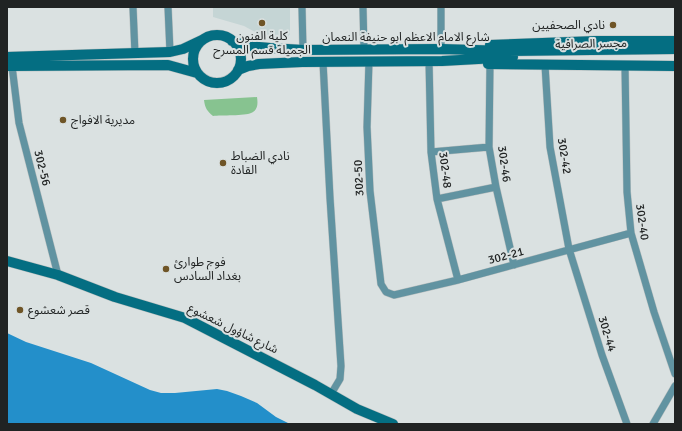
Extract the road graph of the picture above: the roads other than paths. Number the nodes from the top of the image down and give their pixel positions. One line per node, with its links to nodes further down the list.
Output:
1 (134, 7): 14 (street)
2 (168, 7): 13 (street)
3 (302, 7): 11 (street)
4 (363, 7): 12 (street)
5 (441, 7): 9 (street)
6 (202, 40): 7 (main road); 13 (main road); 27 (main road)
7 (232, 41): 11 (main road, شارع الامام الاعظم ابو حنيفة النعمان); 26 (main road)
8 (675, 41): 9 (main road)
9 (446, 49): 12 (main road, شارع الامام الاعظم ابو حنيفة النعمان); 15 (main road, شارع الامام الاعظم ابو حنيفة النعمان)
10 (675, 49): 15 (main road, مجسر الصرافية)
11 (303, 50): 12 (main road, شارع الامام الاعظم ابو حنيفة النعمان)
12 (364, 50)
13 (170, 52): 14 (main road)
14 (135, 54): 21 (main road)
15 (508, 54): 16 (main road, مجسر الصرافية); 17 (main road, شارع الامام الاعظم ابو حنيفة النعمان)
16 (675, 56)
17 (450, 60): 19 (main road, شارع الامام الاعظم ابو حنيفة النعمان); 22 (main road)
18 (369, 61): 19 (main road, شارع الامام الاعظم ابو حنيفة النعمان); 20 (main road, شارع الامام الاعظم ابو حنيفة النعمان); 38 (street, 302-50)
19 (429, 61): 29 (street, 302-48)
20 (323, 62): 26 (main road, شارع الامام الاعظم ابو حنيفة النعمان); 41 (street)
21 (9, 63): 27 (main road); 36 (street, 302-56)
22 (490, 64): 23 (main road); 28 (street, 302-46)
23 (545, 65): 24 (main road); 33 (street, 302-42)
24 (625, 66): 25 (main road); 32 (street, 302-40)
25 (675, 66)
26 (238, 70): 27 (main road)
27 (197, 73)
28 (489, 147): 29 (street); 30 (street, 302-46)
29 (431, 152): 31 (street, 302-48)
30 (496, 187): 31 (street); 35 (street, 302-46)
31 (437, 199): 37 (street, 302-48)
32 (631, 233): 33 (street, 302-21); 39 (street, 302-40)
33 (569, 249): 35 (street, 302-21); 43 (street, 302-44)
34 (7, 261): 36 (main road, شارع شاؤول شعشوع)
35 (514, 265): 37 (street, 302-21)
36 (58, 275): 41 (main road, شارع شاؤول شعشوع)
37 (458, 280): 38 (street, 302-21)
38 (386, 292)
39 (675, 374)
40 (675, 386): 44 (street)
41 (332, 394): 42 (main road, شارع شاؤول شعشوع)
42 (393, 424)
43 (627, 424)
44 (653, 424)

